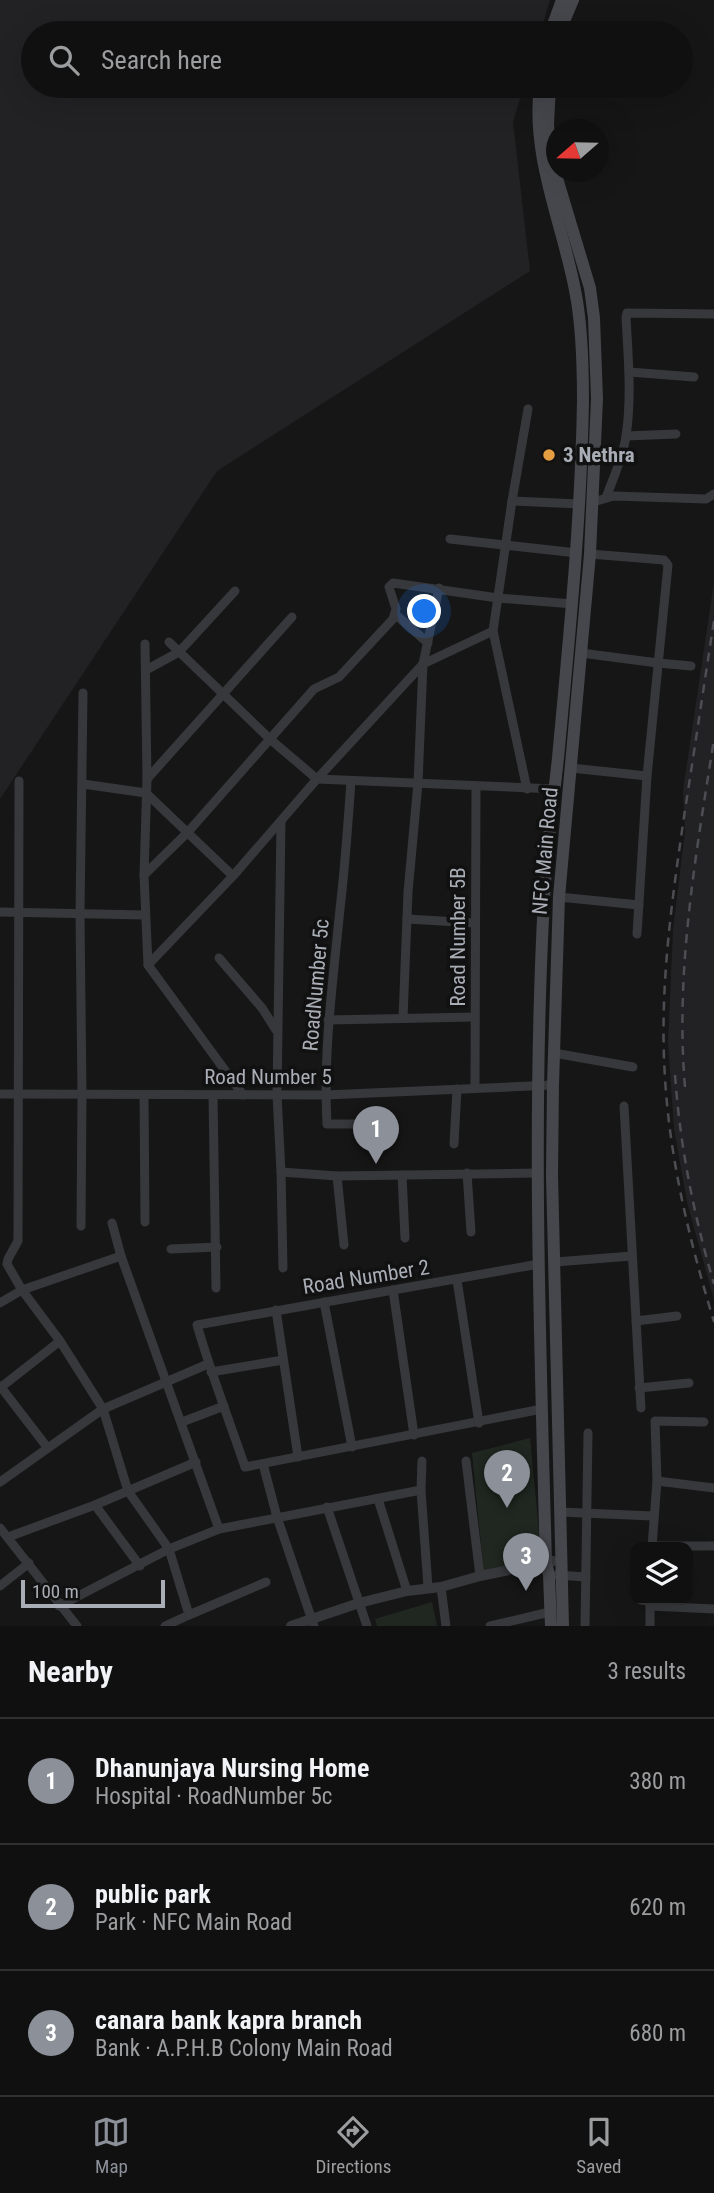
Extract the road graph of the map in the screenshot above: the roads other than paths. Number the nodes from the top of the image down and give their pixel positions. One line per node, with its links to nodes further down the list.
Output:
1 (562, 0): 3 (main road)
2 (573, 0): 4 (main road)
3 (554, 21)
4 (564, 21)
5 (538, 98): 16 (main road, NFC Main Road)
6 (549, 98): 16 (main road, NFC Main Road)
7 (714, 314): 8 (street)
8 (629, 372): 9 (street); 12 (street)
9 (694, 377)
10 (528, 409): 15 (street)
11 (676, 434): 12 (street)
12 (626, 436): 14 (street)
13 (714, 494): 14 (street)
14 (606, 498): 16 (street)
15 (512, 501): 16 (street); 18 (street)
16 (586, 503): 19 (main road, NFC Main Road)
17 (450, 540): 18 (street)
18 (506, 546): 19 (street); 22 (street)
19 (583, 553): 23 (main road, NFC Main Road); 31 (main road, NFC Main Road); 32 (street)
20 (439, 588): 22 (street); 24 (street); 28 (street)
21 (235, 590): 30 (street)
22 (498, 598): 23 (street); 26 (street)
23 (573, 604): 38 (main road, NFC Main Road)
24 (395, 614): 28 (street); 39 (street)
25 (292, 617): 37 (street)
26 (493, 631): 33 (street); 49 (street)
27 (169, 642): 30 (street)
28 (428, 643): 33 (street)
29 (145, 644): 35 (street)
30 (179, 652): 35 (street); 37 (street)
31 (581, 653): 32 (street); 38 (main road, NFC Main Road)
32 (658, 663): 34 (street); 41 (street)
33 (423, 664): 43 (street); 46 (street)
34 (691, 666)
35 (146, 670): 42 (street)
36 (83, 693): 47 (street)
37 (225, 694): 39 (street); 42 (street)
38 (568, 723): 40 (main road, NFC Main Road); 50 (main road, NFC Main Road)
39 (271, 740): 43 (street); 53 (street)
40 (571, 768): 41 (street); 56 (main road, NFC Main Road)
41 (647, 776): 57 (street)
42 (147, 779): 51 (street)
43 (317, 779): 44 (street); 52 (street)
44 (351, 780): 46 (street); 69 (street, RoadNumber 5c)
45 (19, 781): 59 (street)
46 (418, 783): 48 (street); 62 (street)
47 (83, 784): 51 (street); 60 (street)
48 (476, 786): 49 (street); 63 (street, Road Number 5B)
49 (527, 789): 50 (street)
50 (555, 789): 73 (main road, NFC Main Road)
51 (146, 793): 53 (street); 54 (street)
52 (281, 821): 55 (street); 70 (street)
53 (188, 832): 54 (street); 55 (street)
54 (144, 875): 61 (street)
55 (233, 876): 66 (street)
56 (559, 897): 57 (street); 71 (main road, NFC Main Road)
57 (639, 905): 64 (street)
58 (0, 912): 59 (street)
59 (18, 913): 60 (street); 78 (street)
60 (80, 914): 61 (street); 79 (street)
61 (145, 915): 66 (street)
62 (407, 919): 63 (street); 68 (street)
63 (475, 923): 67 (street, Road Number 5B)
64 (637, 934)
65 (219, 958): 70 (street)
66 (148, 965): 82 (street)
67 (475, 1017): 68 (street); 75 (street, Road Number 5B)
68 (403, 1018): 69 (street)
69 (328, 1020): 84 (street, RoadNumber 5c)
70 (277, 1031): 83 (street)
71 (554, 1053): 72 (street); 74 (main road, NFC Main Road)
72 (634, 1067)
73 (537, 1085): 74 (street, Road Number 5); 75 (street, Road Number 5); 90 (main road, NFC Main Road)
74 (553, 1085): 103 (main road, NFC Main Road)
75 (475, 1088): 76 (street, Road Number 5)
76 (457, 1089): 84 (street, Road Number 5); 87 (street)
77 (0, 1094): 78 (street, Road Number 5)
78 (18, 1094): 79 (street, Road Number 5); 108 (street)
79 (82, 1095): 80 (street, Road Number 5); 95 (street)
80 (144, 1095): 81 (street, Road Number 5); 93 (street)
81 (213, 1095): 82 (street, Road Number 5); 99 (street)
82 (243, 1095): 83 (street, Road Number 5)
83 (277, 1095): 84 (street, Road Number 5); 88 (street)
84 (325, 1095): 86 (street, RoadNumber 5c)
85 (624, 1106): 101 (street)
86 (377, 1124)
87 (454, 1144)
88 (281, 1172): 92 (street); 105 (street)
89 (467, 1173): 90 (street); 91 (street); 96 (street)
90 (537, 1173): 104 (main road, NFC Main Road)
91 (402, 1175): 92 (street); 97 (street)
92 (337, 1176): 98 (street)
93 (145, 1222)
94 (112, 1223): 102 (street)
95 (81, 1226)
96 (471, 1232)
97 (405, 1238)
98 (344, 1245)
99 (217, 1247): 100 (street); 107 (street)
100 (171, 1249)
101 (632, 1255): 103 (street); 114 (street)
102 (121, 1256): 108 (street); 118 (street)
103 (555, 1262): 146 (main road, NFC Main Road)
104 (539, 1264): 106 (street, Road Number 2); 125 (main road, NFC Main Road)
105 (283, 1268)
106 (457, 1280): 109 (street, Road Number 2); 128 (street)
107 (216, 1288)
108 (22, 1290): 111 (street); 115 (street)
109 (393, 1290): 110 (street, Road Number 2); 130 (street)
110 (324, 1302): 112 (street, Road Number 2); 132 (street)
111 (0, 1303)
112 (276, 1310): 116 (street); 117 (street, Road Number 2)
113 (677, 1316): 114 (street)
114 (636, 1321): 121 (street)
115 (60, 1341): 120 (street); 124 (street)
116 (283, 1360): 117 (street); 133 (street)
117 (209, 1368): 118 (street); 122 (street)
118 (167, 1381): 124 (street); 126 (street)
119 (689, 1383): 121 (street)
120 (0, 1387): 131 (street)
121 (639, 1388): 123 (street)
122 (225, 1406): 126 (street); 137 (street)
123 (641, 1408)
124 (103, 1409): 131 (street); 142 (street)
125 (542, 1409): 128 (street); 159 (main road, NFC Main Road)
126 (182, 1422): 136 (street)
127 (704, 1422): 138 (street)
128 (479, 1423): 130 (street)
129 (588, 1433): 147 (street)
130 (414, 1435): 132 (street)
131 (47, 1447): 139 (street)
132 (352, 1447): 133 (street)
133 (298, 1457): 137 (street)
134 (422, 1461): 141 (street)
135 (466, 1461): 160 (street)
136 (196, 1462): 142 (street); 151 (street)
137 (263, 1464): 149 (street)
138 (657, 1481): 140 (street); 148 (street)
139 (0, 1482)
140 (714, 1488)
141 (421, 1490): 143 (street); 164 (street)
142 (128, 1491): 144 (street); 156 (street)
143 (378, 1499): 145 (street); 166 (street)
144 (95, 1505): 152 (street); 158 (street)
145 (327, 1507): 149 (street); 167 (street)
146 (560, 1512): 147 (street); 159 (main road, NFC Main Road)
147 (588, 1514): 148 (street); 161 (street)
148 (653, 1516): 153 (street)
149 (277, 1517): 151 (street); 174 (street)
150 (0, 1528): 152 (street)
151 (219, 1530): 156 (street)
152 (8, 1537): 157 (street)
153 (652, 1542)
154 (693, 1546): 155 (street)
155 (714, 1546)
156 (169, 1549): 158 (street); 173 (street)
157 (29, 1563): 163 (street); 170 (street)
158 (140, 1566): 170 (street)
159 (552, 1571): 160 (street); 161 (street); 172 (main road, NFC Main Road); 182 (main road, NFC Main Road)
160 (480, 1576): 165 (street)
161 (586, 1577): 183 (street)
162 (266, 1582): 173 (street)
163 (0, 1586)
164 (428, 1587): 165 (street); 166 (street)
165 (441, 1587): 179 (street)
166 (407, 1591): 167 (street)
167 (359, 1603): 174 (street); 178 (street)
168 (650, 1605): 184 (street)
169 (671, 1605): 171 (street)
170 (59, 1606): 175 (street)
171 (714, 1609)
172 (550, 1612): 180 (street); 181 (main road, NFC Main Road)
173 (189, 1615): 176 (street)
174 (313, 1622): 177 (street)
175 (76, 1626)
176 (165, 1626)
177 (291, 1626)
178 (367, 1626)
179 (446, 1626)
180 (489, 1626)
181 (551, 1626)
182 (563, 1626)
183 (585, 1626)
184 (650, 1626)

